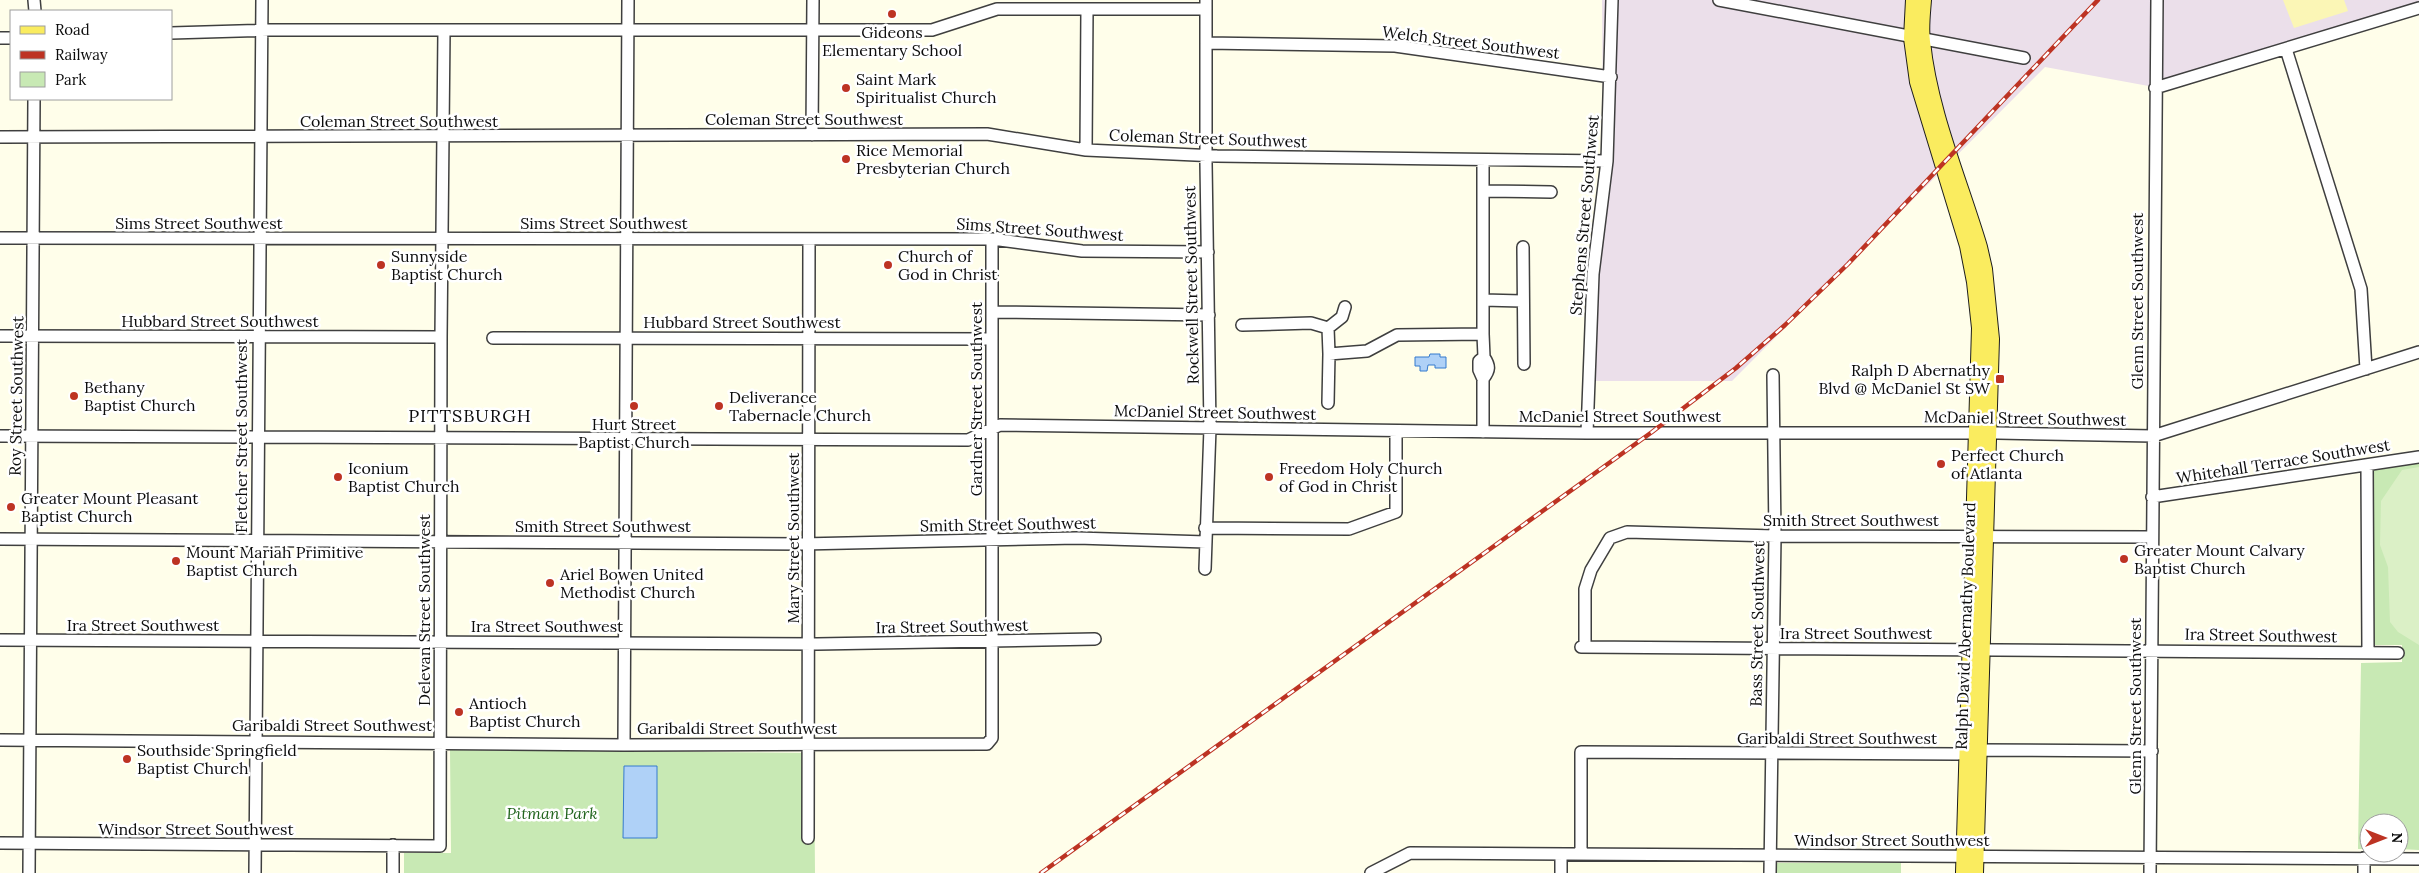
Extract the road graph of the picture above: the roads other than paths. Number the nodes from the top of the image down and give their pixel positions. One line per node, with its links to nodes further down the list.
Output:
1 (262, 0): 12 (street, Fletcher Street Southwest)
2 (628, 0): 14 (street)
3 (813, 0): 15 (street)
4 (1612, 0): 21 (street, Stephens Street Southwest)
5 (1719, 0): 17 (street)
6 (1913, 0): 17 (main road, Ralph David Abernathy Boulevard)
7 (1924, 0): 17 (main road, Ralph David Abernathy Boulevard)
8 (2157, 0): 22 (street, Glenn Street Southwest)
9 (1206, 4): 11 (street); 18 (street, Rockwell Street Southwest)
10 (2419, 8): 19 (street)
11 (1087, 9): 15 (street); 30 (street)
12 (261, 30): 13 (street); 16 (street); 29 (street, Fletcher Street Southwest)
13 (444, 30): 14 (street); 26 (street, Delevan Street Southwest)
14 (628, 30): 15 (street); 25 (street)
15 (812, 30): 24 (street)
16 (172, 33)
17 (1917, 38): 20 (street); 72 (main road, Ralph David Abernathy Boulevard)
18 (1206, 43): 21 (street, Welch Street Southwest); 31 (street, Rockwell Street Southwest)
19 (2286, 49): 22 (street); 64 (street)
20 (2024, 58)
21 (1611, 78): 32 (street, Stephens Street Southwest)
22 (2155, 88): 76 (street, Glenn Street Southwest)
23 (34, 100): 28 (street, Roy Street Southwest)
24 (812, 135): 25 (street, Coleman Street Southwest); 30 (street, Coleman Street Southwest)
25 (627, 136): 26 (street, Coleman Street Southwest); 42 (street)
26 (443, 137): 29 (street, Coleman Street Southwest); 41 (street, Delevan Street Southwest)
27 (0, 138): 28 (street, Coleman Street Southwest)
28 (34, 138): 29 (street, Coleman Street Southwest); 37 (street, Roy Street Southwest)
29 (260, 138): 40 (street, Fletcher Street Southwest)
30 (1086, 150): 31 (street, Coleman Street Southwest)
31 (1206, 155): 33 (street, Coleman Street Southwest); 44 (street, Rockwell Street Southwest)
32 (1607, 161): 33 (street, Coleman Street Southwest); 71 (street, Stephens Street Southwest)
33 (1483, 166): 34 (street)
34 (1485, 191): 35 (street); 45 (street)
35 (1551, 192)
36 (0, 238): 37 (street, Sims Street Southwest)
37 (34, 239): 40 (street, Sims Street Southwest); 54 (street, Roy Street Southwest)
38 (809, 239): 39 (street, Sims Street Southwest); 42 (street, Sims Street Southwest); 59 (street, Mary Street Southwest)
39 (992, 239): 44 (street, Sims Street Southwest); 48 (street, Gardner Street Southwest)
40 (259, 240): 41 (street, Sims Street Southwest); 55 (street, Fletcher Street Southwest)
41 (442, 240): 42 (street, Sims Street Southwest); 56 (street, Delevan Street Southwest)
42 (626, 240): 58 (street)
43 (1523, 248): 46 (street)
44 (1208, 252): 49 (street, Rockwell Street Southwest)
45 (1483, 300): 46 (street); 52 (street)
46 (1522, 301): 63 (street)
47 (1345, 307): 51 (street)
48 (992, 312): 49 (street); 60 (street, Gardner Street Southwest)
49 (1209, 315): 67 (street, Rockwell Street Southwest)
50 (1242, 325): 51 (street)
51 (1328, 328): 62 (street)
52 (1484, 334): 62 (street); 70 (street)
53 (0, 336): 54 (street, Hubbard Street Southwest)
54 (33, 337): 55 (street, Hubbard Street Southwest); 75 (street, Roy Street Southwest)
55 (258, 337): 56 (street, Hubbard Street Southwest); 77 (street, Fletcher Street Southwest)
56 (441, 337): 78 (street, Delevan Street Southwest)
57 (492, 338): 58 (street, Hubbard Street Southwest)
58 (625, 338): 59 (street, Hubbard Street Southwest); 79 (street)
59 (809, 338): 60 (street, Hubbard Street Southwest); 80 (street, Mary Street Southwest)
60 (992, 339): 68 (street, Gardner Street Southwest)
61 (2419, 352): 64 (street, McDaniel Street Southwest)
62 (1329, 354): 66 (street)
63 (1524, 364)
64 (2366, 369): 76 (street, McDaniel Street Southwest)
65 (1773, 375): 73 (street, Bass Street Southwest)
66 (1328, 403)
67 (1210, 428): 68 (street, McDaniel Street Southwest); 69 (street, McDaniel Street Southwest); 84 (street, Rockwell Street Southwest)
68 (992, 429): 80 (street, McDaniel Street Southwest); 89 (street, Gardner Street Southwest)
69 (1396, 431): 70 (street, McDaniel Street Southwest); 84 (street)
70 (1483, 432): 71 (street, McDaniel Street Southwest)
71 (1587, 433): 73 (street, McDaniel Street Southwest)
72 (1983, 433): 73 (street, McDaniel Street Southwest); 76 (street, McDaniel Street Southwest); 86 (main road, Ralph David Abernathy Boulevard)
73 (1775, 434): 85 (street, Bass Street Southwest)
74 (0, 436): 75 (street, McDaniel Street Southwest)
75 (32, 436): 77 (street, McDaniel Street Southwest); 90 (street, Roy Street Southwest)
76 (2153, 436): 83 (street, Glenn Street Southwest)
77 (257, 437): 78 (street, McDaniel Street Southwest); 91 (street, Fletcher Street Southwest)
78 (441, 437): 79 (street, McDaniel Street Southwest); 92 (street, Delevan Street Southwest)
79 (624, 438): 80 (street, McDaniel Street Southwest); 93 (street)
80 (809, 438): 95 (street, Mary Street Southwest)
81 (2419, 457): 82 (street, Whitehall Terrace Southwest)
82 (2367, 465): 83 (street, Whitehall Terrace Southwest); 109 (street)
83 (2152, 497): 87 (street, Glenn Street Southwest)
84 (1205, 528): 94 (street, Rockwell Street Southwest)
85 (1775, 536): 86 (street, Smith Street Southwest); 105 (street, Smith Street Southwest); 107 (street, Bass Street Southwest)
86 (1979, 537): 87 (street, Smith Street Southwest); 106 (main road, Ralph David Abernathy Boulevard)
87 (2152, 537): 108 (street, Glenn Street Southwest)
88 (0, 539): 90 (street, Smith Street Southwest)
89 (992, 539): 94 (street, Smith Street Southwest); 95 (street, Smith Street Southwest); 102 (street, Gardner Street Southwest)
90 (30, 540): 91 (street, Smith Street Southwest); 99 (street, Roy Street Southwest)
91 (257, 541): 92 (street, Smith Street Southwest); 100 (street, Fletcher Street Southwest)
92 (441, 542): 93 (street, Smith Street Southwest); 101 (street, Delevan Street Southwest)
93 (624, 542): 95 (street, Smith Street Southwest); 103 (street)
94 (1206, 542): 96 (street, Rockwell Street Southwest)
95 (810, 543): 104 (street, Mary Street Southwest)
96 (1205, 569)
97 (1095, 639): 102 (street, Ira Street Southwest)
98 (0, 640): 99 (street, Ira Street Southwest)
99 (31, 640): 100 (street, Ira Street Southwest); 113 (street, Roy Street Southwest)
100 (257, 642): 101 (street, Ira Street Southwest); 114 (street, Fletcher Street Southwest)
101 (440, 642): 103 (street, Ira Street Southwest); 115 (street, Delevan Street Southwest)
102 (992, 642): 104 (street, Ira Street Southwest); 111 (street, Gardner Street Southwest)
103 (624, 643): 104 (street, Ira Street Southwest); 116 (street)
104 (809, 644): 117 (street, Mary Street Southwest)
105 (1583, 647): 107 (street, Ira Street Southwest)
106 (1975, 648): 107 (street, Ira Street Southwest); 108 (street, Ira Street Southwest); 119 (main road, Ralph David Abernathy Boulevard)
107 (1773, 650): 120 (street, Bass Street Southwest)
108 (2152, 650): 109 (street, Ira Street Southwest); 118 (street, Glenn Street Southwest)
109 (2368, 652): 110 (street, Ira Street Southwest)
110 (2398, 653)
111 (992, 738): 117 (street, Garibaldi Street Southwest)
112 (0, 740): 113 (street, Garibaldi Street Southwest)
113 (31, 740): 114 (street, Garibaldi Street Southwest); 123 (street, Roy Street Southwest)
114 (256, 741): 115 (street, Garibaldi Street Southwest); 124 (street, Fletcher Street Southwest)
115 (440, 742): 116 (street, Garibaldi Street Southwest); 125 (street, Delevan Street Southwest)
116 (624, 744): 117 (street, Garibaldi Street Southwest)
117 (808, 744): 121 (street, Mary Street Southwest)
118 (2152, 751): 119 (street, Garibaldi Street Southwest); 131 (street, Glenn Street Southwest)
119 (1973, 752): 120 (street, Garibaldi Street Southwest); 129 (main road, Ralph David Abernathy Boulevard)
120 (1772, 754): 127 (street, Garibaldi Street Southwest); 128 (street, Bass Street Southwest)
121 (808, 838)
122 (0, 843): 123 (street, Windsor Street Southwest)
123 (30, 843): 124 (street, Windsor Street Southwest); 132 (street, Roy Street Southwest)
124 (256, 845): 125 (street, Windsor Street Southwest); 133 (street, Fletcher Street Southwest)
125 (393, 845): 134 (street)
126 (1561, 854): 127 (street, Windsor Street Southwest); 135 (street, Windsor Street Southwest); 136 (street)
127 (1581, 854): 128 (street, Windsor Street Southwest)
128 (1770, 856): 129 (street, Windsor Street Southwest); 137 (street, Bass Street Southwest)
129 (1970, 856): 131 (street, Windsor Street Southwest); 138 (main road, Ralph David Abernathy Boulevard); 139 (main road, Ralph David Abernathy Boulevard)
130 (2359, 858): 131 (street, Windsor Street Southwest)
131 (2150, 859): 140 (street, Glenn Street Southwest)
132 (29, 873)
133 (255, 873)
134 (393, 873)
135 (1371, 873)
136 (1561, 873)
137 (1770, 873)
138 (1963, 873)
139 (1976, 873)
140 (2150, 873)

